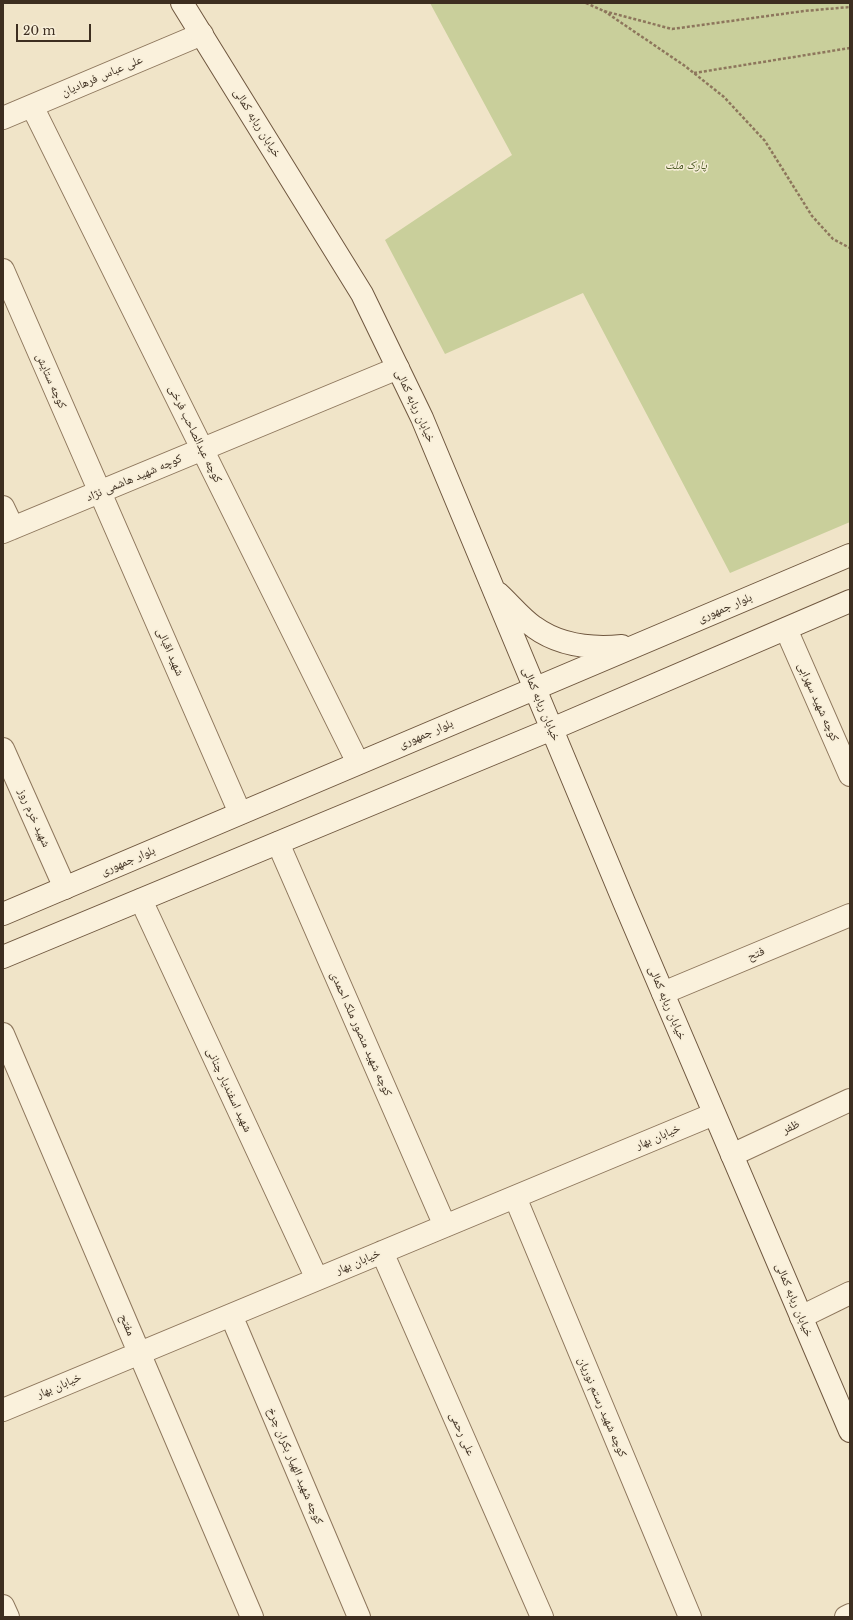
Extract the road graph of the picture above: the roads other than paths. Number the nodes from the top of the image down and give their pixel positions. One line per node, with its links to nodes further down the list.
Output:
1 (182, 3): 2 (street, خیابان ربابه کمالی)
2 (202, 34): 3 (street, علی عباس فرهادیان); 6 (street, خیابان ربابه کمالی)
3 (32, 106): 4 (street, علی عباس فرهادیان); 7 (street, کوچه عبدالصاحب فرخی)
4 (3, 118)
5 (3, 270): 8 (street, کوچه ستایش)
6 (398, 368): 7 (street, کوچه شهید هاشمی نژاد); 12 (street, خیابان ربابه کمالی)
7 (202, 449): 8 (street, کوچه شهید هاشمی نژاد); 19 (street, کوچه عبدالصاحب فرخی)
8 (100, 492): 10 (street, کوچه شهید هاشمی نژاد); 21 (street, شهید اقبالی)
9 (3, 507): 10 (street)
10 (8, 530)
11 (850, 555): 15 (street, بلوار جمهوری)
12 (493, 588): 15 (street); 16 (street, خیابان ربابه کمالی)
13 (850, 601): 14 (street)
14 (786, 629): 17 (street); 20 (street, کوچه شهید سهرابی)
15 (635, 646): 16 (street, بلوار جمهوری)
16 (534, 688): 17 (street, خیابان ربابه کمالی); 19 (street, بلوار جمهوری)
17 (552, 729): 22 (street); 28 (street, خیابان ربابه کمالی)
18 (3, 748): 23 (street, شهید خرم روز)
19 (358, 763): 21 (street, بلوار جمهوری)
20 (850, 775)
21 (240, 813): 23 (street, بلوار جمهوری)
22 (278, 843): 24 (street); 34 (street, کوچه شهید منصور ملک احمدی)
23 (65, 888): 25 (street, بلوار جمهوری)
24 (142, 900): 27 (street); 36 (street, شهید اسفندیار چنانی)
25 (3, 914)
26 (850, 914): 28 (street, فتح)
27 (3, 957)
28 (663, 993): 31 (street, خیابان ربابه کمالی)
29 (3, 1034): 40 (street, مفتح)
30 (850, 1100): 32 (street, ظفر)
31 (714, 1114): 32 (street, خیابان ربابه کمالی); 33 (street, خیابان بهار)
32 (732, 1155): 39 (street, خیابان ربابه کمالی)
33 (515, 1197): 34 (street, خیابان بهار); 49 (street, کوچه شهید رستم نوریان)
34 (444, 1226): 35 (street, خیابان بهار)
35 (382, 1252): 36 (street, خیابان بهار); 48 (street, علی رحمی)
36 (317, 1279): 38 (street, خیابان بهار)
37 (850, 1293): 39 (street)
38 (231, 1315): 40 (street, خیابان بهار); 47 (street, کوچه شهید الهیار بکران چرخ)
39 (801, 1317): 42 (street, خیابان ربابه کمالی)
40 (139, 1353): 41 (street, خیابان بهار); 46 (street, مفتح)
41 (3, 1410)
42 (850, 1430)
43 (3, 1606): 45 (street)
44 (850, 1615): 50 (street)
45 (8, 1617)
46 (252, 1617)
47 (359, 1617)
48 (542, 1617)
49 (690, 1617)
50 (846, 1617)

